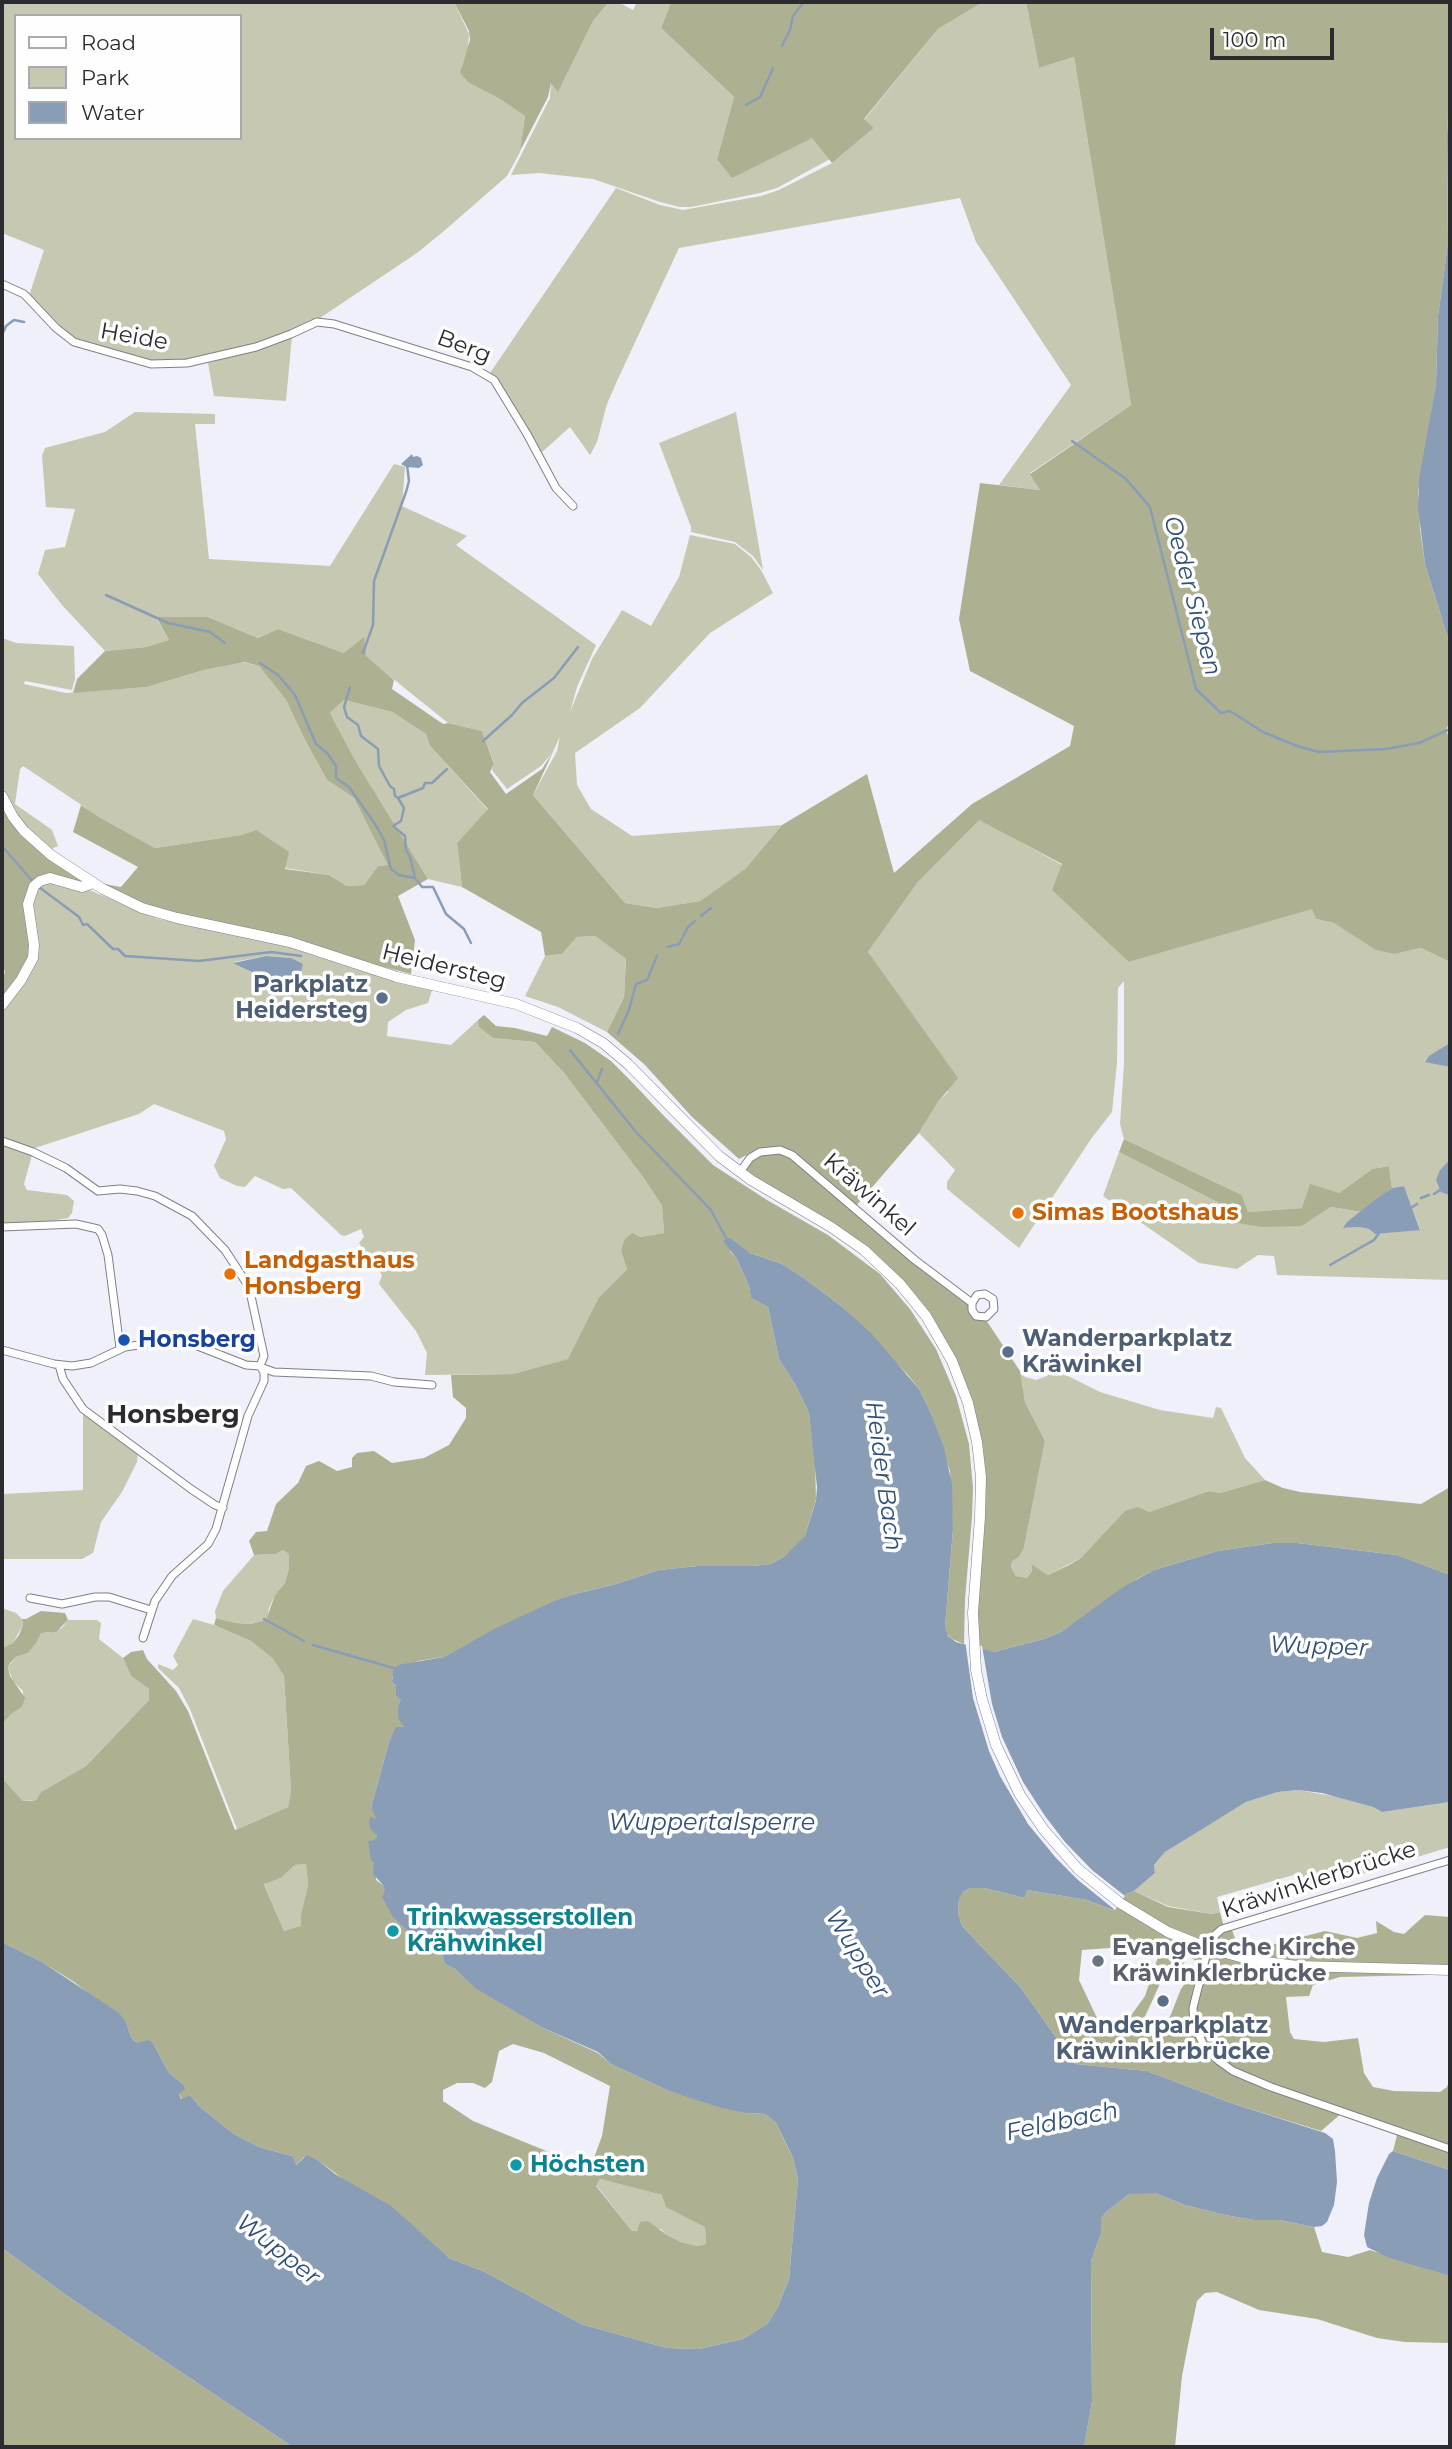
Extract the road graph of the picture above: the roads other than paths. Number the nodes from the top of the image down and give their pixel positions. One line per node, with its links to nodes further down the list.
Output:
1 (2, 284): 2 (street, Heide)
2 (317, 321): 3 (street, Berg)
3 (573, 506)
4 (2, 796): 5 (main road, Heidersteg)
5 (93, 883): 6 (main road); 8 (main road, Heidersteg)
6 (2, 1004)
7 (2, 1141): 14 (street)
8 (740, 1172): 10 (street, Kräwinkel); 21 (main road, Heidersteg)
9 (2, 1227): 11 (street)
10 (972, 1303)
11 (120, 1348): 13 (street); 14 (street)
12 (2, 1350): 13 (street)
13 (59, 1365): 16 (street)
14 (260, 1366): 15 (street); 16 (street)
15 (432, 1385)
16 (223, 1508): 18 (street)
17 (30, 1598): 18 (street)
18 (151, 1610): 19 (street)
19 (142, 1638)
20 (1450, 1860): 21 (street, Kräwinklerbrücke)
21 (1208, 1948): 22 (main road, Heidersteg); 23 (street)
22 (1450, 1970)
23 (1450, 2149)

